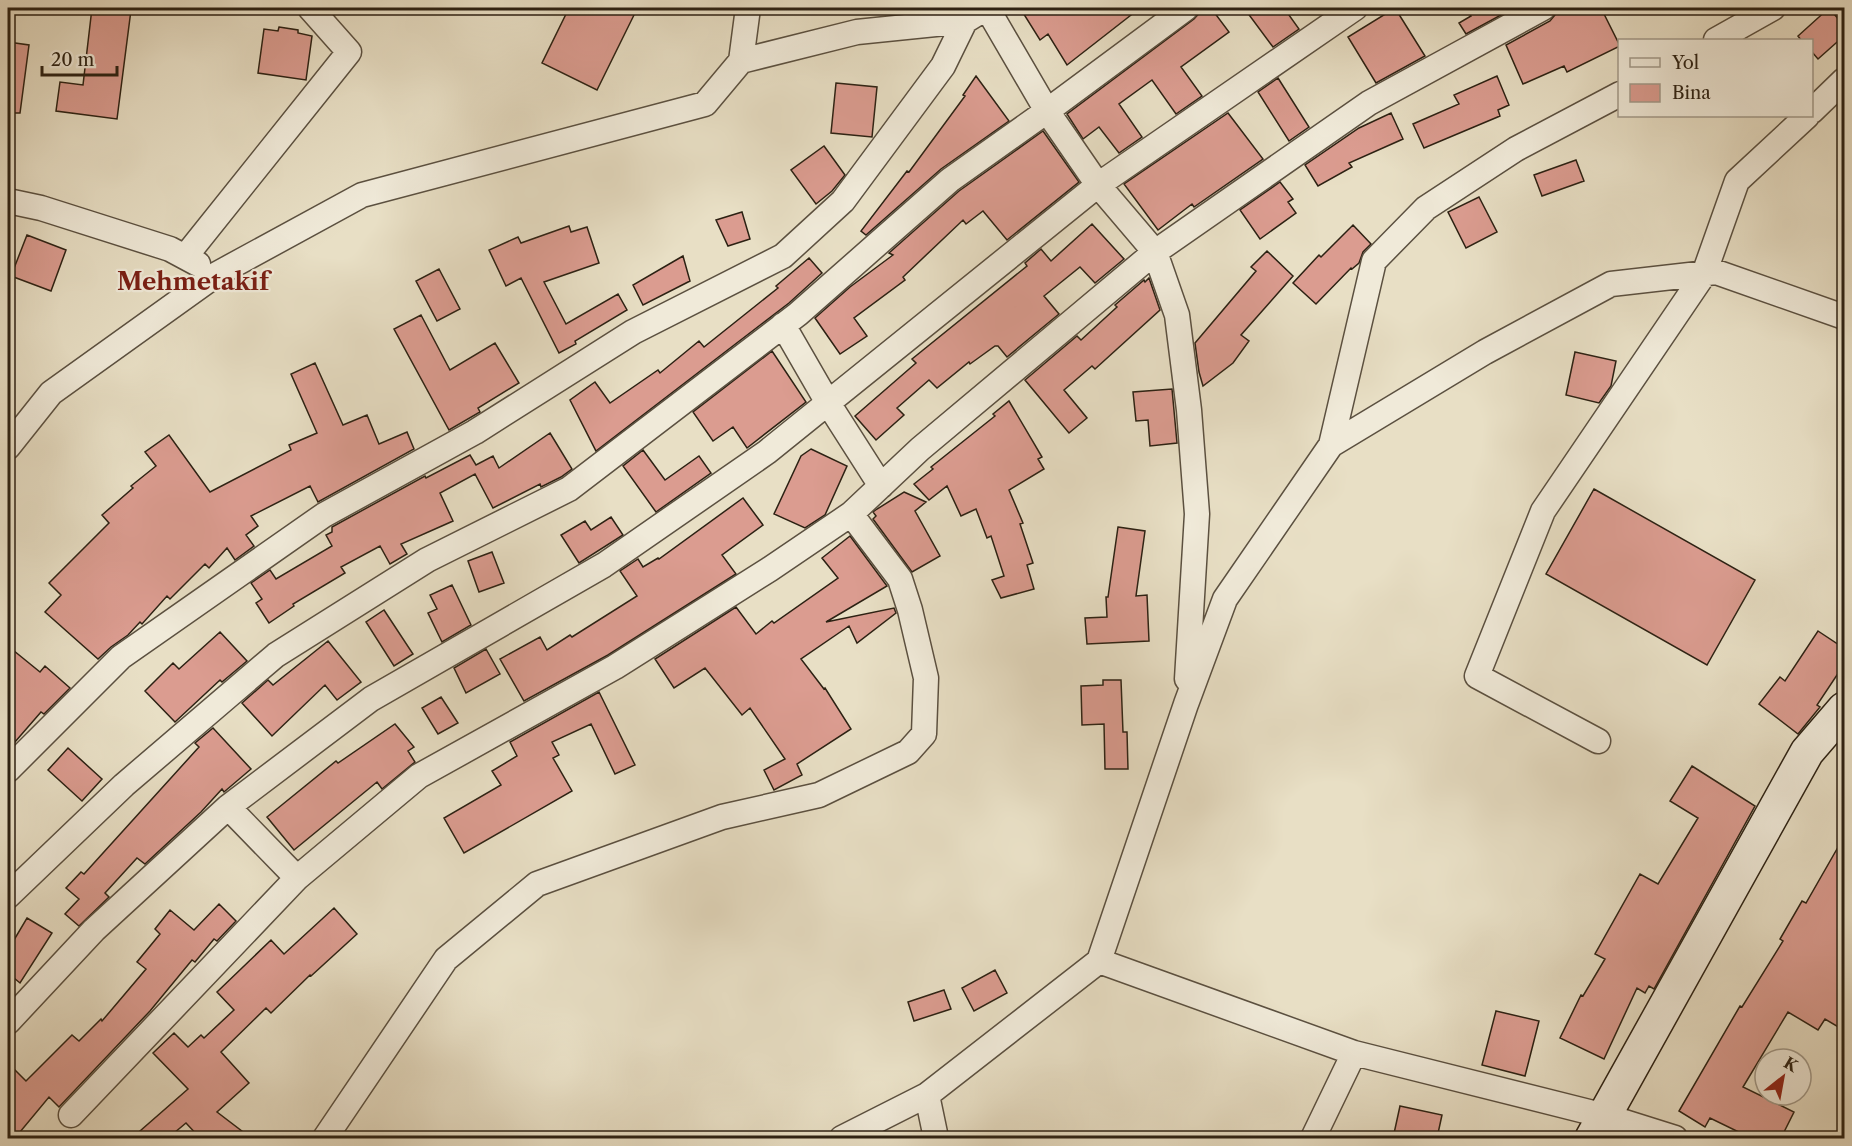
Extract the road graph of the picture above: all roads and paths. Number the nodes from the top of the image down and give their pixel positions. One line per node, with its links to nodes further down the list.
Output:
1 (310, 8): 19 (street)
2 (748, 8): 10 (street)
3 (987, 8): 8 (street); 14 (street)
4 (1186, 8): 14 (street)
5 (1355, 8): 16 (street)
6 (1543, 8): 18 (street)
7 (1773, 8): 9 (street)
8 (965, 21): 10 (street); 32 (street)
9 (1718, 39)
10 (741, 61): 20 (street)
11 (1845, 80): 13 (street)
12 (1618, 95): 25 (street)
13 (1813, 110)
14 (1047, 111): 16 (street); 23 (street)
15 (1806, 117): 21 (street)
16 (1098, 185): 18 (street); 24 (street)
17 (8, 201): 19 (street)
18 (1155, 252): 27 (street); 29 (street)
19 (185, 257): 20 (street)
20 (217, 274): 26 (street)
21 (1704, 274): 22 (street); 25 (street); 31 (street)
22 (1845, 317)
23 (783, 325): 24 (street); 35 (street)
24 (828, 403): 27 (street); 33 (street)
25 (1331, 445): 29 (street)
26 (8, 447)
27 (881, 486): 28 (street)
28 (851, 514): 34 (street); 42 (street)
29 (1186, 704): 36 (street)
30 (1845, 709): 41 (street)
31 (1598, 741)
32 (8, 770)
33 (228, 807): 34 (street); 37 (street)
34 (297, 878): 40 (street)
35 (8, 896)
36 (1100, 961): 38 (street); 39 (street)
37 (8, 1022)
38 (1354, 1053): 41 (street); 45 (street)
39 (927, 1095): 43 (street); 44 (street)
40 (71, 1115)
41 (1598, 1127): 46 (street)
42 (325, 1138)
43 (842, 1138)
44 (936, 1138)
45 (1314, 1138)
46 (1675, 1138)

